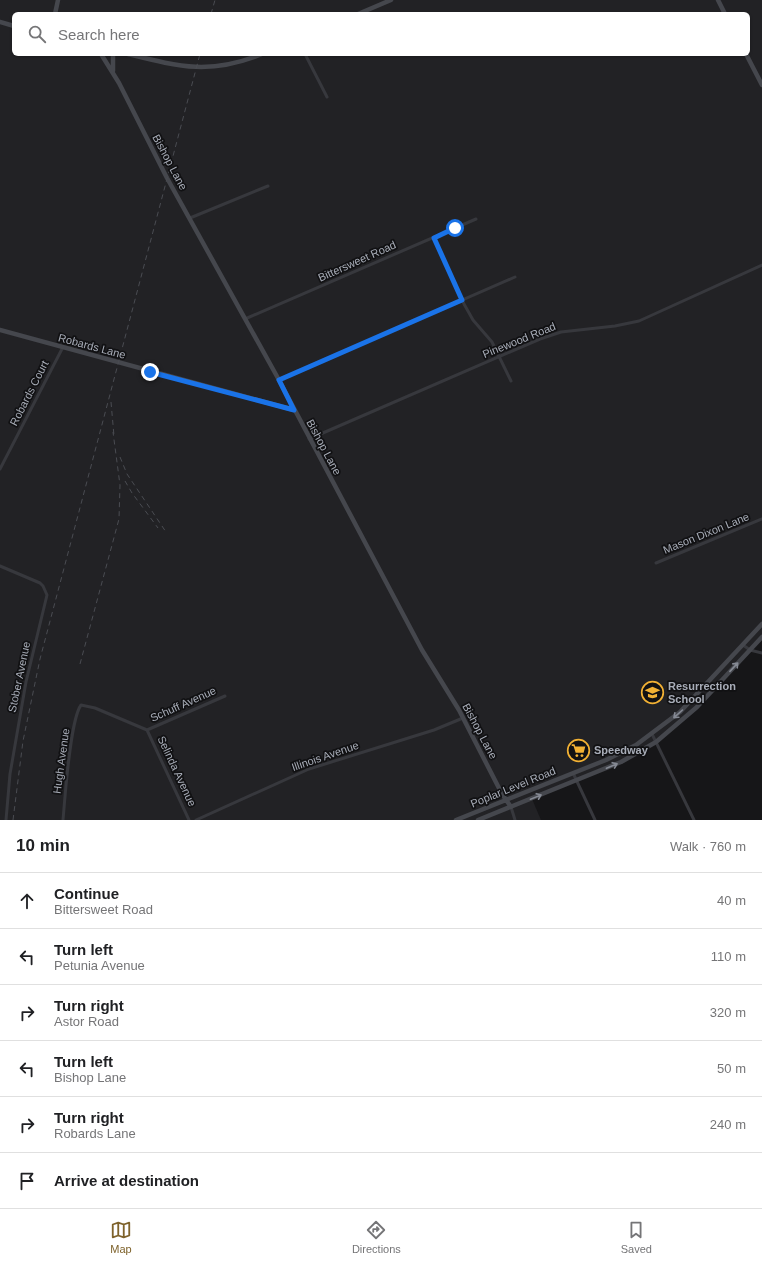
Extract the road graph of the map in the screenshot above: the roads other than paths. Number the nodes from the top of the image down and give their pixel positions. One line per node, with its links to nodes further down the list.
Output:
1 (58, 0): 4 (street)
2 (391, 0): 5 (street)
3 (718, 0): 6 (street)
4 (55, 12)
5 (363, 12)
6 (724, 12)
7 (0, 22): 8 (street)
8 (12, 25)
9 (102, 56): 15 (street, Bishop Lane)
10 (113, 56): 15 (street, Bishop Lane)
11 (137, 56): 12 (street)
12 (256, 56)
13 (306, 56): 17 (street)
14 (747, 56): 16 (street)
15 (113, 73): 19 (street, Bishop Lane)
16 (762, 85)
17 (327, 97)
18 (268, 186): 19 (street)
19 (190, 218): 25 (street, Bishop Lane)
20 (476, 219): 21 (street, Bittersweet Road)
21 (434, 238): 24 (street); 25 (street, Bittersweet Road)
22 (762, 265): 28 (street, Pinewood Road)
23 (515, 277): 24 (street)
24 (462, 300): 28 (street); 29 (street)
25 (245, 319): 29 (street, Bishop Lane)
26 (0, 330): 27 (street, Robards Lane)
27 (63, 347): 31 (street, Robards Lane); 33 (street, Robards Court)
28 (498, 357): 30 (street); 32 (street, Pinewood Road)
29 (279, 380): 31 (street, Bishop Lane)
30 (510, 381)
31 (294, 410): 32 (street, Bishop Lane)
32 (309, 439): 44 (street, Bishop Lane)
33 (0, 469)
34 (762, 520): 35 (street, Mason Dixon Lane)
35 (656, 563)
36 (0, 566): 52 (street, Stober Avenue)
37 (762, 624): 39 (street, Poplar Level Road)
38 (762, 637): 40 (street, Poplar Level Road)
39 (743, 645): 40 (street); 46 (street, Poplar Level Road, one-way to 46)
40 (750, 650): 41 (street); 47 (street, Poplar Level Road, one-way to 40)
41 (762, 653)
42 (225, 696): 45 (street, Schuff Avenue)
43 (81, 705): 45 (street, Schuff Avenue); 53 (street, Hugh Avenue)
44 (463, 718): 50 (street, Bishop Lane); 55 (street, Illinois Avenue)
45 (147, 730): 54 (street, Selinda Avenue)
46 (652, 734): 47 (street); 48 (street, Poplar Level Road)
47 (656, 742): 49 (street, Poplar Level Road, one-way to 47); 60 (street)
48 (573, 773): 49 (street); 50 (street, Poplar Level Road)
49 (576, 781): 51 (street, Poplar Level Road, one-way to 49); 59 (street)
50 (506, 800): 51 (street, Bishop Lane); 56 (street, Poplar Level Road)
51 (511, 807): 57 (street, Poplar Level Road); 58 (street)
52 (6, 820)
53 (63, 820)
54 (189, 820)
55 (196, 820)
56 (456, 820)
57 (478, 820)
58 (515, 820)
59 (595, 820)
60 (694, 820)

